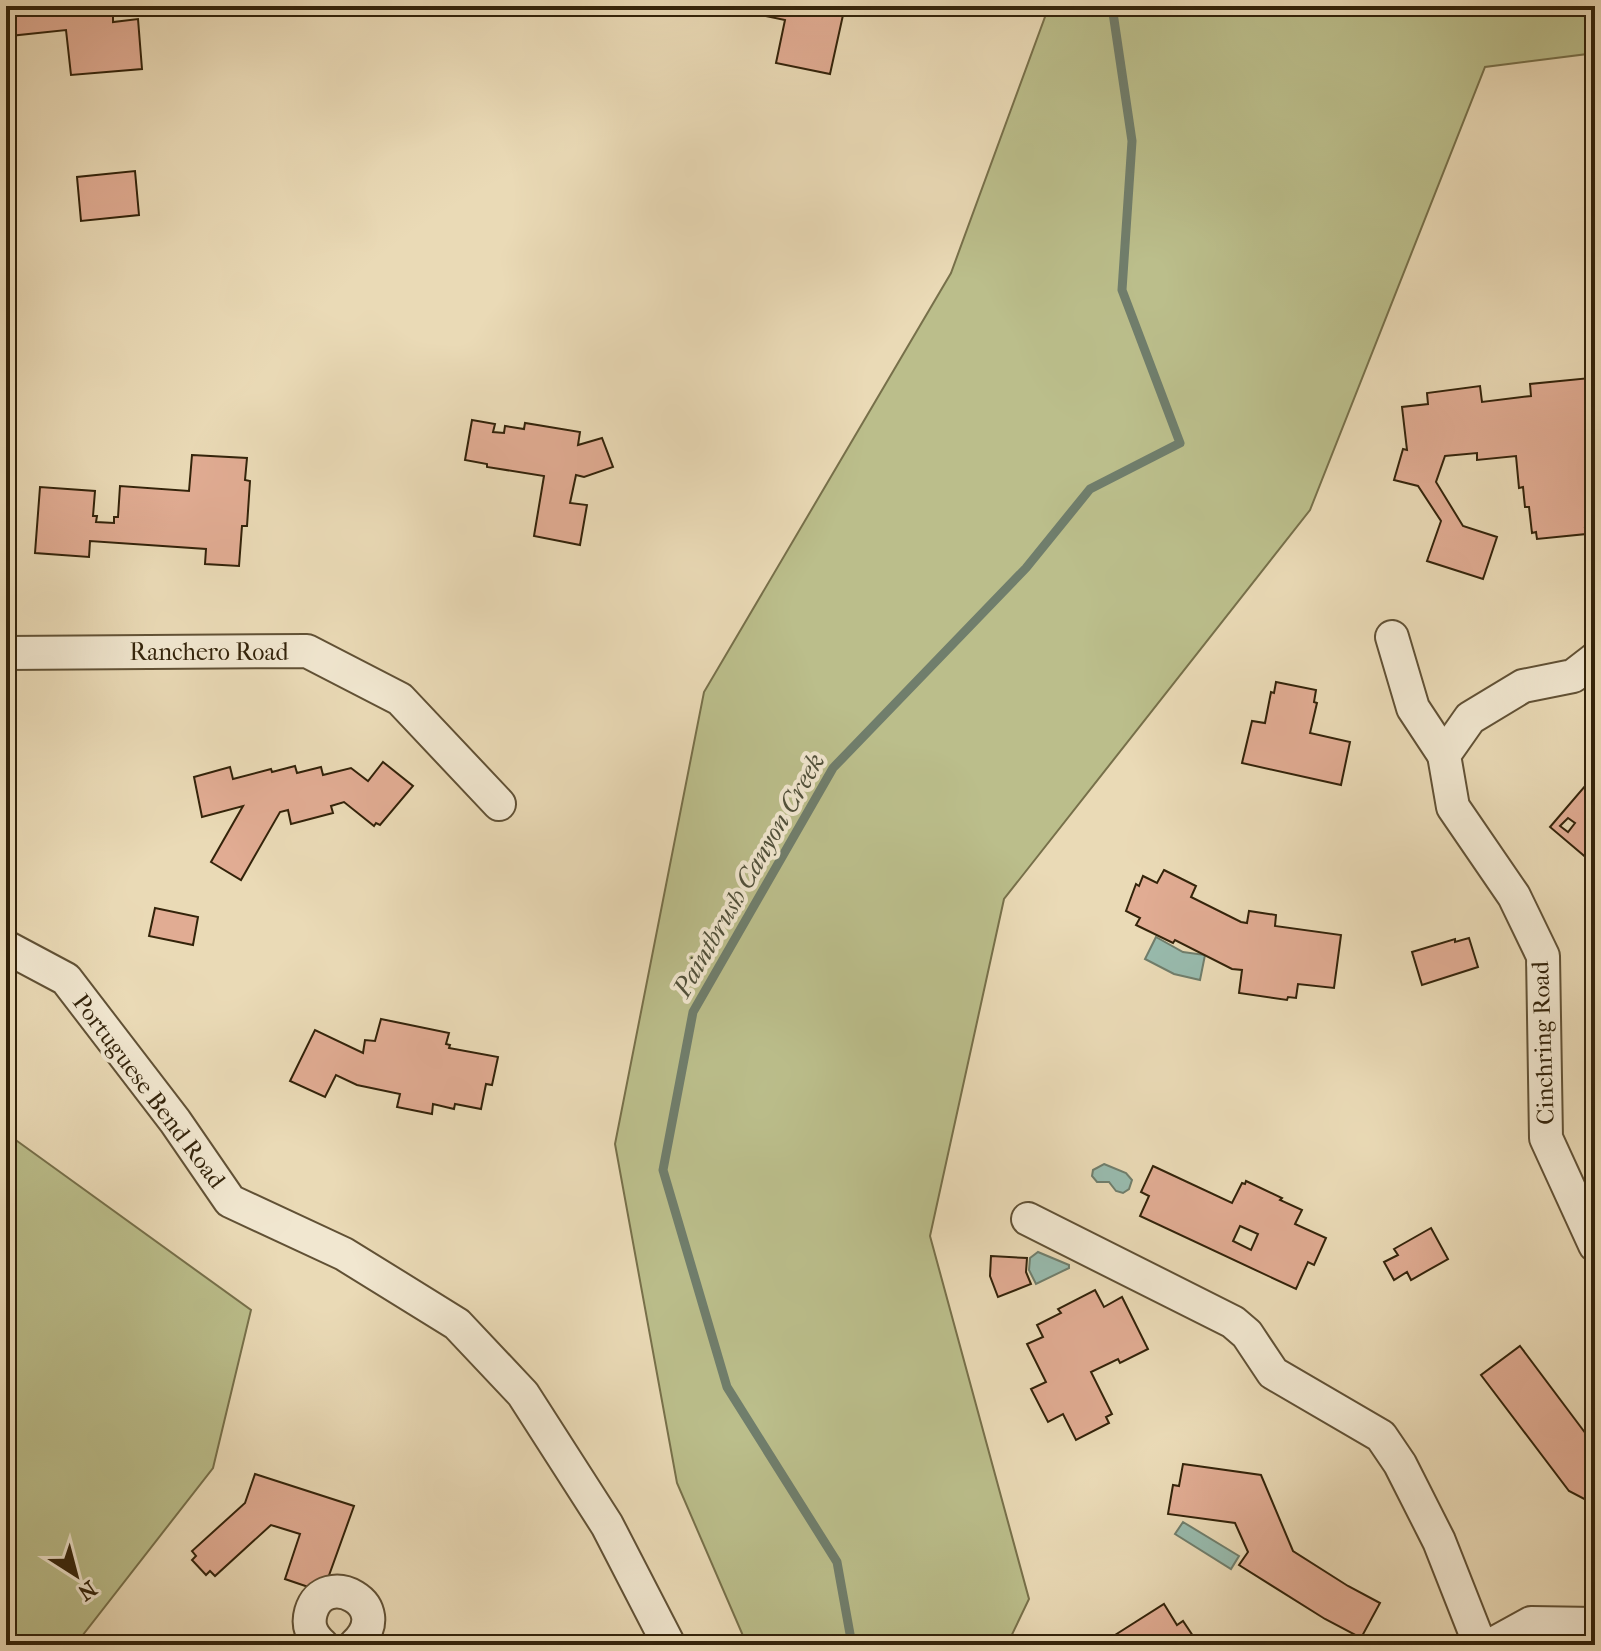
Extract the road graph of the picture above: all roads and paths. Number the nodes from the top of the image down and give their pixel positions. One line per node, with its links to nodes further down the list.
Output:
1 (1392, 637): 4 (street)
2 (6, 653): 5 (street, Ranchero Road)
3 (1595, 659): 4 (street)
4 (1444, 755): 8 (street, Cinchring Road)
5 (499, 804)
6 (6, 947): 12 (street, Portuguese Bend Road)
7 (1028, 1219): 13 (street)
8 (1595, 1245)
9 (1595, 1624): 14 (street)
10 (322, 1645): 11 (street)
11 (355, 1645)
12 (669, 1645)
13 (1480, 1645)
14 (1491, 1645)

